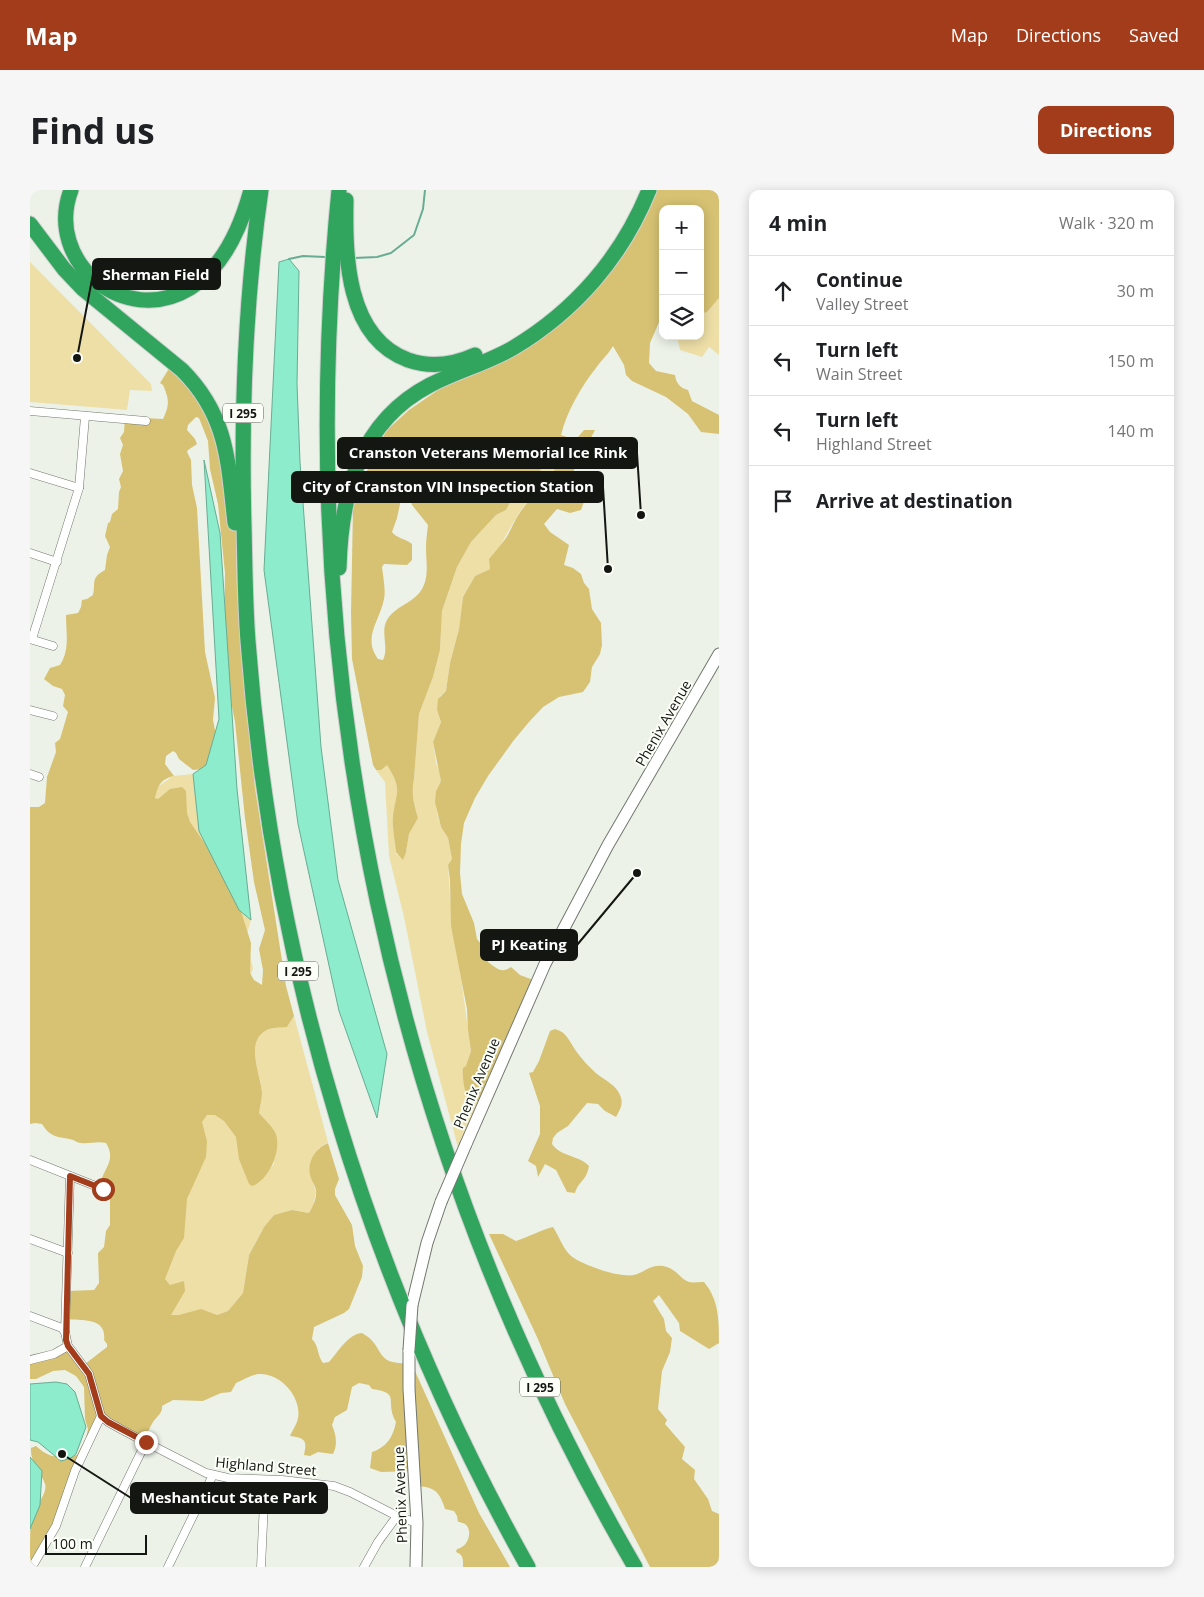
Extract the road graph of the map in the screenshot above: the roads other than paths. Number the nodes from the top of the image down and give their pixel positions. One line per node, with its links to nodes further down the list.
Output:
1 (71, 190): 2 (highway)
2 (251, 190)
3 (260, 190): 16 (highway, I 295)
4 (338, 190): 20 (highway, I 295)
5 (347, 190): 6 (highway)
6 (639, 190)
7 (649, 190): 20 (highway)
8 (30, 224): 16 (highway)
9 (30, 411): 10 (street)
10 (85, 416): 11 (street); 13 (street)
11 (146, 422)
12 (30, 473): 13 (street)
13 (79, 488): 15 (street)
14 (30, 553): 15 (street)
15 (57, 562): 17 (street)
16 (247, 636): 46 (highway, I 295)
17 (31, 639): 18 (street)
18 (53, 646)
19 (719, 654): 39 (main road, Phenix Avenue, bridge)
20 (339, 667): 47 (highway, I 295)
21 (30, 710): 22 (street)
22 (53, 716)
23 (30, 774): 24 (street)
24 (39, 776)
25 (30, 1160): 26 (street)
26 (70, 1176): 27 (street); 29 (street)
27 (103, 1189)
28 (30, 1239): 29 (street)
29 (68, 1253): 31 (street)
30 (30, 1316): 31 (street)
31 (65, 1332): 32 (street)
32 (68, 1346): 33 (street); 34 (street)
33 (30, 1360)
34 (101, 1416): 35 (street, Highland Street); 40 (street)
35 (146, 1442): 36 (street, Highland Street); 41 (street)
36 (213, 1475): 37 (street, Highland Street); 42 (street)
37 (265, 1480): 38 (street, Highland Street); 43 (street)
38 (397, 1516): 39 (street, Highland Street); 44 (street)
39 (417, 1523): 45 (main road, Phenix Avenue)
40 (32, 1567)
41 (85, 1567)
42 (168, 1567)
43 (261, 1567)
44 (364, 1567)
45 (416, 1567)
46 (528, 1567)
47 (635, 1567)

